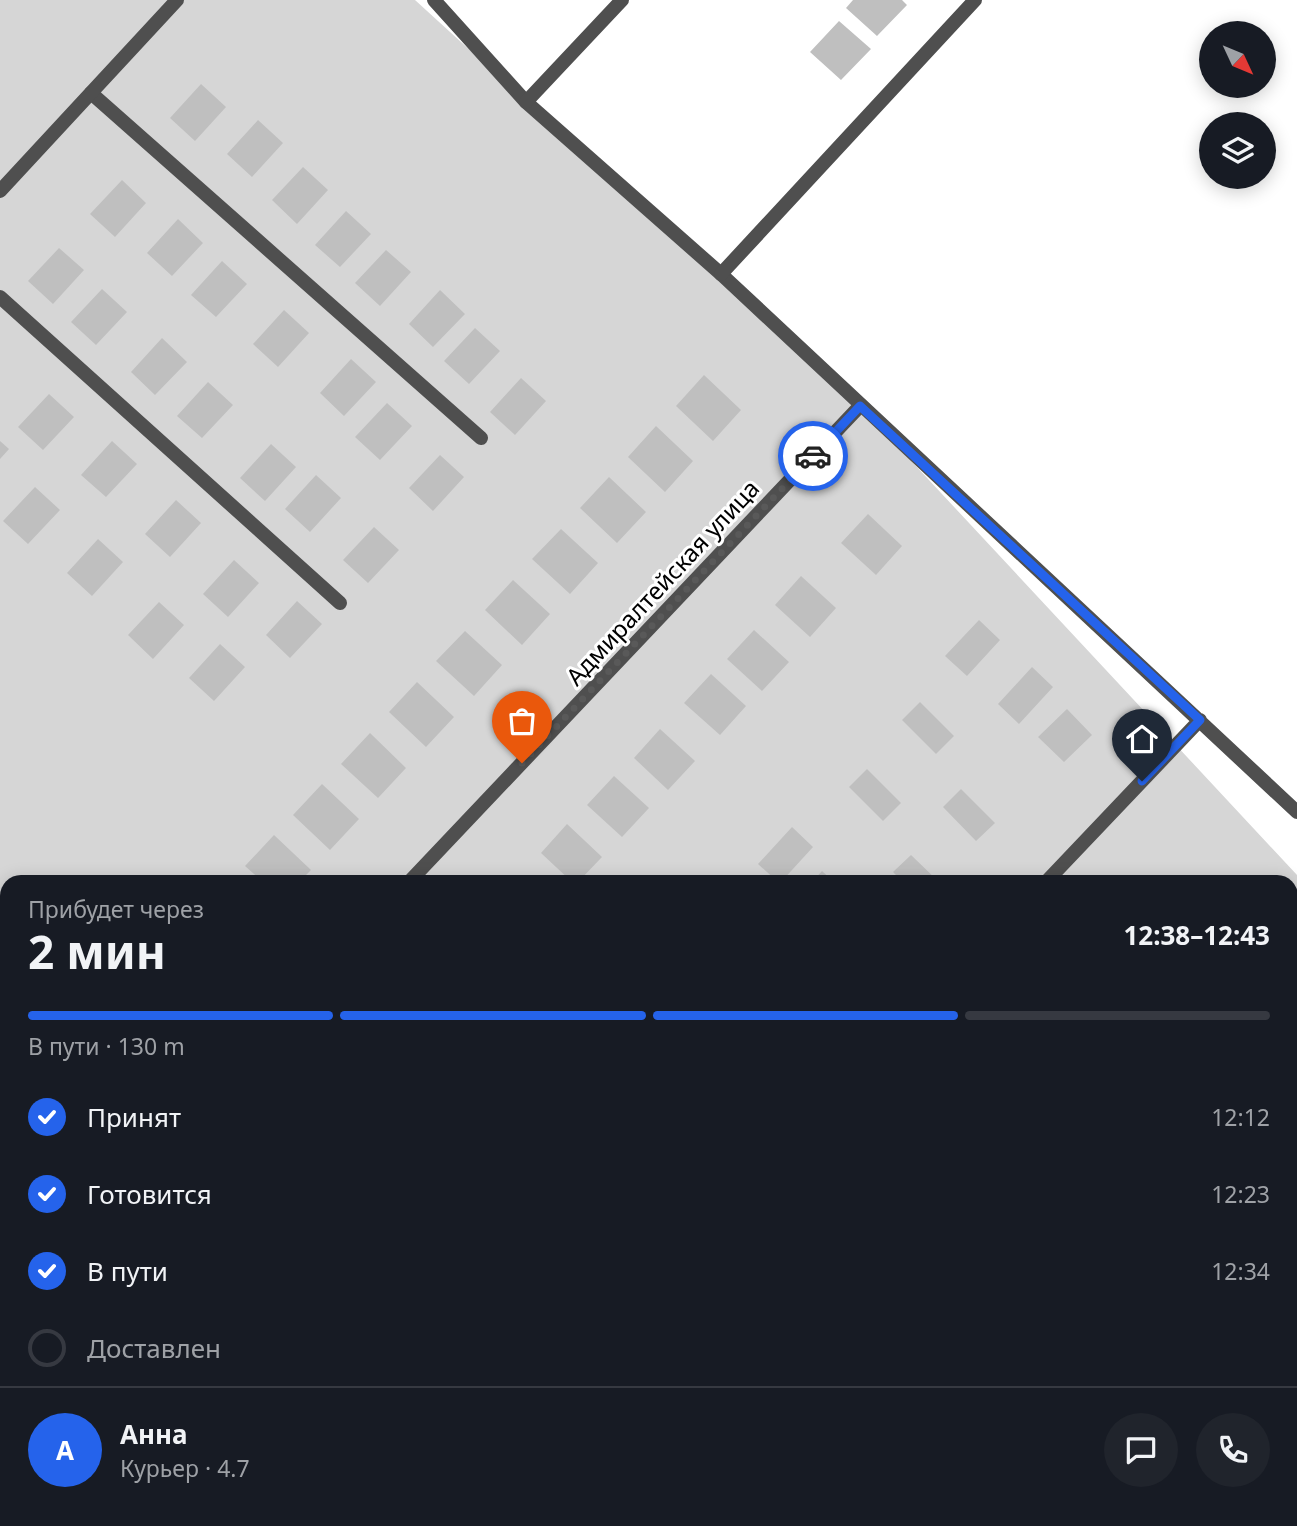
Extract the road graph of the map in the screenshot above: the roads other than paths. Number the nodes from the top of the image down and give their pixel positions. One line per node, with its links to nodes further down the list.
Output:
1 (177, 0): 5 (street)
2 (434, 0): 6 (street)
3 (622, 0): 6 (street)
4 (975, 0): 8 (street)
5 (90, 93): 7 (street); 11 (street)
6 (526, 102): 8 (street)
7 (0, 191)
8 (721, 274): 10 (street)
9 (0, 297): 12 (street)
10 (860, 406): 13 (street); 15 (street, Адмиралтейская улица)
11 (481, 438)
12 (340, 603)
13 (1200, 720): 14 (street); 16 (street)
14 (1297, 812)
15 (416, 875)
16 (1053, 875)

